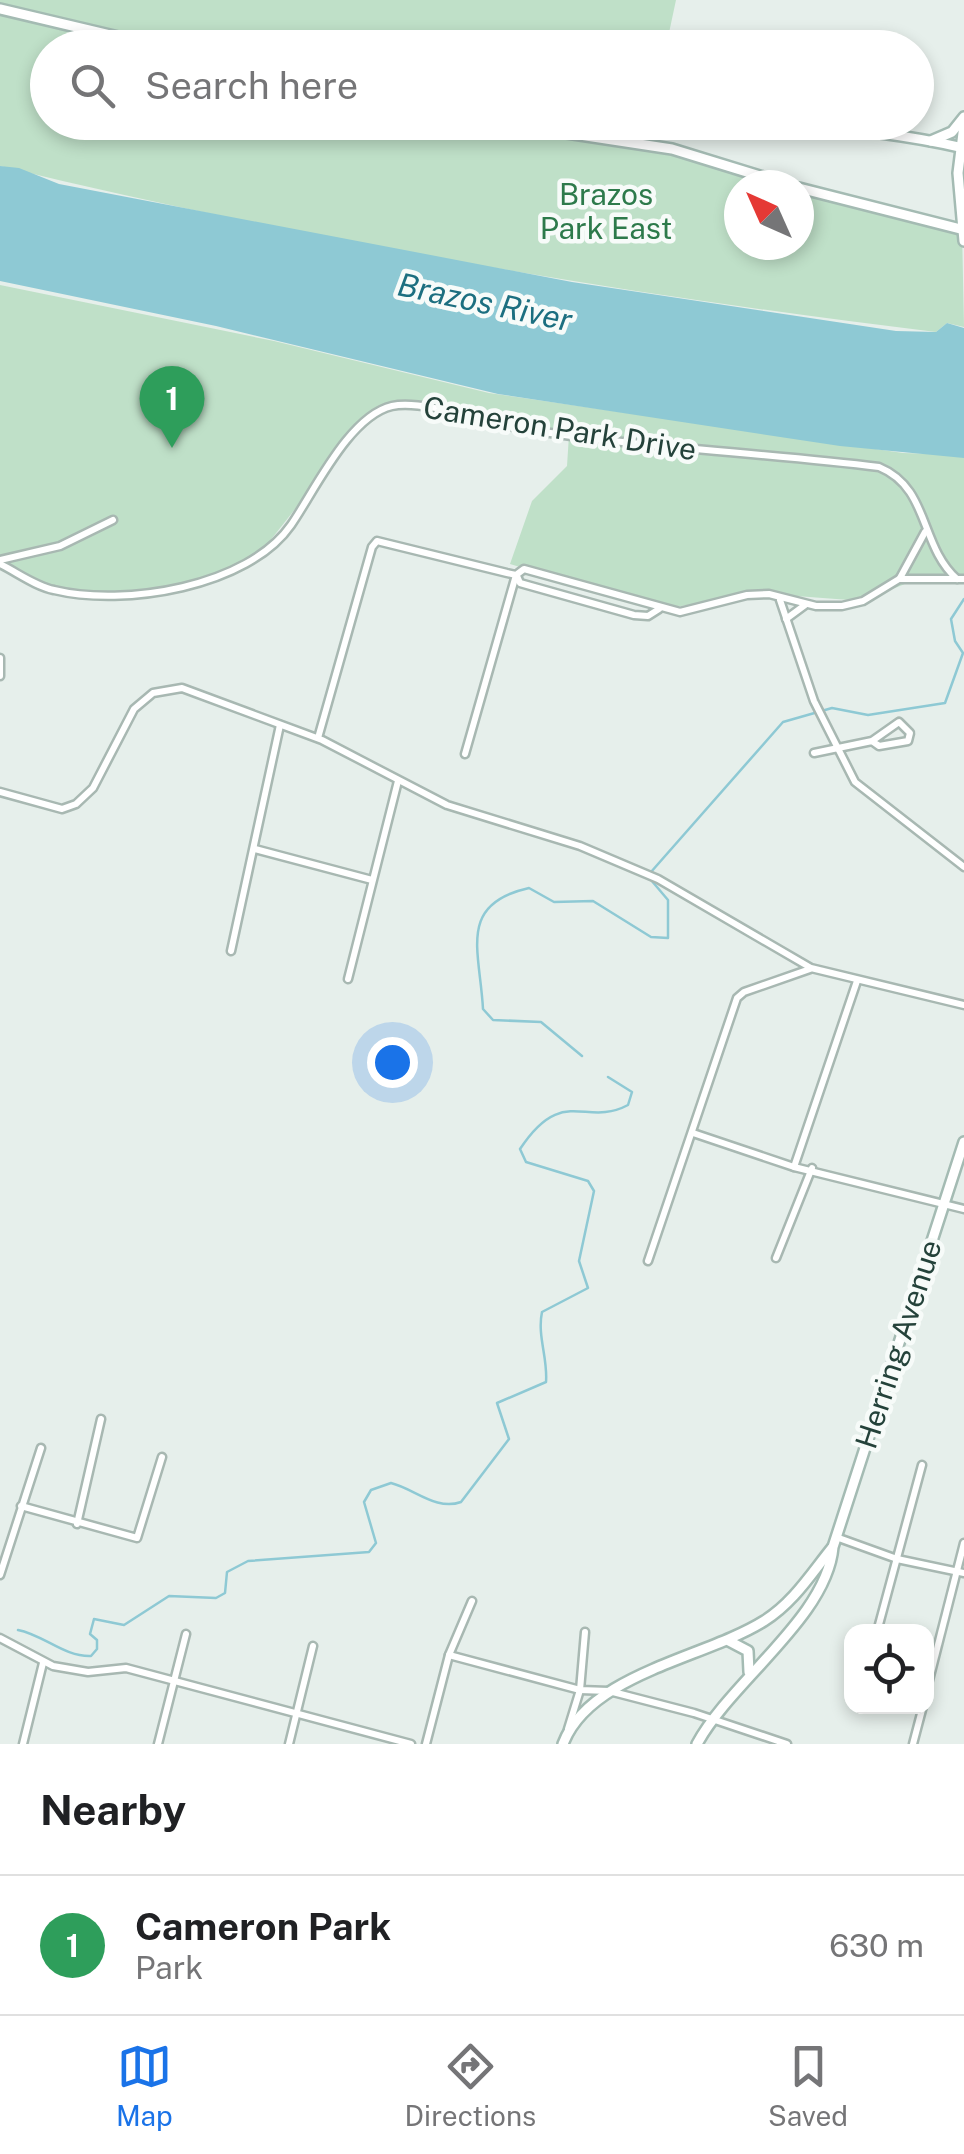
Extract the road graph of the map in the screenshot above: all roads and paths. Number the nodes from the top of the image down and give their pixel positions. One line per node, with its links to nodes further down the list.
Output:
1 (0, 10): 2 (main road)
2 (87, 30)
3 (964, 121): 7 (main road); 9 (main road)
4 (629, 140): 10 (main road)
5 (906, 140): 8 (main road)
6 (933, 140): 8 (main road)
7 (934, 140)
8 (928, 142): 9 (main road)
9 (962, 147): 12 (main road)
10 (745, 170)
11 (814, 192): 12 (main road)
12 (963, 230): 13 (main road)
13 (964, 241)
14 (113, 520): 16 (street)
15 (925, 532): 16 (street, Cameron Park Drive); 18 (street); 19 (street, Cameron Park Drive)
16 (0, 562)
17 (516, 575): 22 (street); 22 (street); 27 (street); 31 (street)
18 (900, 579): 19 (street); 21 (street)
19 (961, 579)
20 (779, 598): 21 (street); 22 (street); 23 (street)
21 (807, 604): 23 (street)
22 (659, 609)
23 (786, 619): 29 (street)
24 (0, 658): 25 (street)
25 (0, 676)
26 (280, 725): 27 (street); 33 (street); 34 (street)
27 (318, 738): 32 (street)
28 (872, 741): 28 (street); 29 (street)
29 (836, 749): 30 (street); 35 (street)
30 (814, 753)
31 (466, 754)
32 (398, 781): 36 (street); 38 (street)
33 (0, 792)
34 (255, 849): 36 (street); 37 (street)
35 (964, 867)
36 (372, 880): 39 (street)
37 (231, 951)
38 (811, 968): 40 (street); 42 (street)
39 (348, 979)
40 (857, 981): 41 (street); 44 (street)
41 (964, 1005)
42 (692, 1133): 44 (street); 49 (street)
43 (964, 1142): 46 (main road, Herring Avenue)
44 (794, 1167): 45 (street)
45 (812, 1168): 46 (street); 48 (street)
46 (944, 1204): 47 (street); 56 (main road, Herring Avenue)
47 (964, 1209)
48 (776, 1258)
49 (648, 1261)
50 (102, 1419): 55 (street)
51 (42, 1448): 54 (street)
52 (162, 1457): 55 (street)
53 (922, 1465): 58 (street)
54 (21, 1506): 55 (street); 60 (street)
55 (77, 1524)
56 (835, 1542): 58 (street); 66 (main road, Herring Avenue); 71 (main road, Herring Avenue)
57 (964, 1543): 59 (street)
58 (897, 1559): 59 (street); 62 (street)
59 (961, 1572): 70 (street)
60 (0, 1575)
61 (472, 1601): 68 (street)
62 (880, 1624)
63 (586, 1632): 73 (street)
64 (186, 1634): 72 (street)
65 (0, 1638): 69 (street)
66 (727, 1640): 71 (main road); 74 (main road, Herring Avenue)
67 (313, 1646): 76 (street)
68 (449, 1656): 73 (street); 83 (street)
69 (43, 1663): 72 (street); 79 (street)
70 (934, 1665)
71 (749, 1675): 77 (main road, Herring Avenue)
72 (175, 1679): 76 (street); 80 (street)
73 (580, 1690): 74 (street); 78 (street)
74 (609, 1691): 77 (street); 78 (main road, Herring Avenue)
75 (921, 1714): 86 (street)
76 (296, 1716): 81 (street); 82 (street)
77 (711, 1720): 84 (main road, Herring Avenue); 85 (street)
78 (564, 1740)
79 (23, 1744)
80 (158, 1744)
81 (289, 1744)
82 (411, 1744)
83 (426, 1744)
84 (697, 1744)
85 (788, 1744)
86 (914, 1744)

